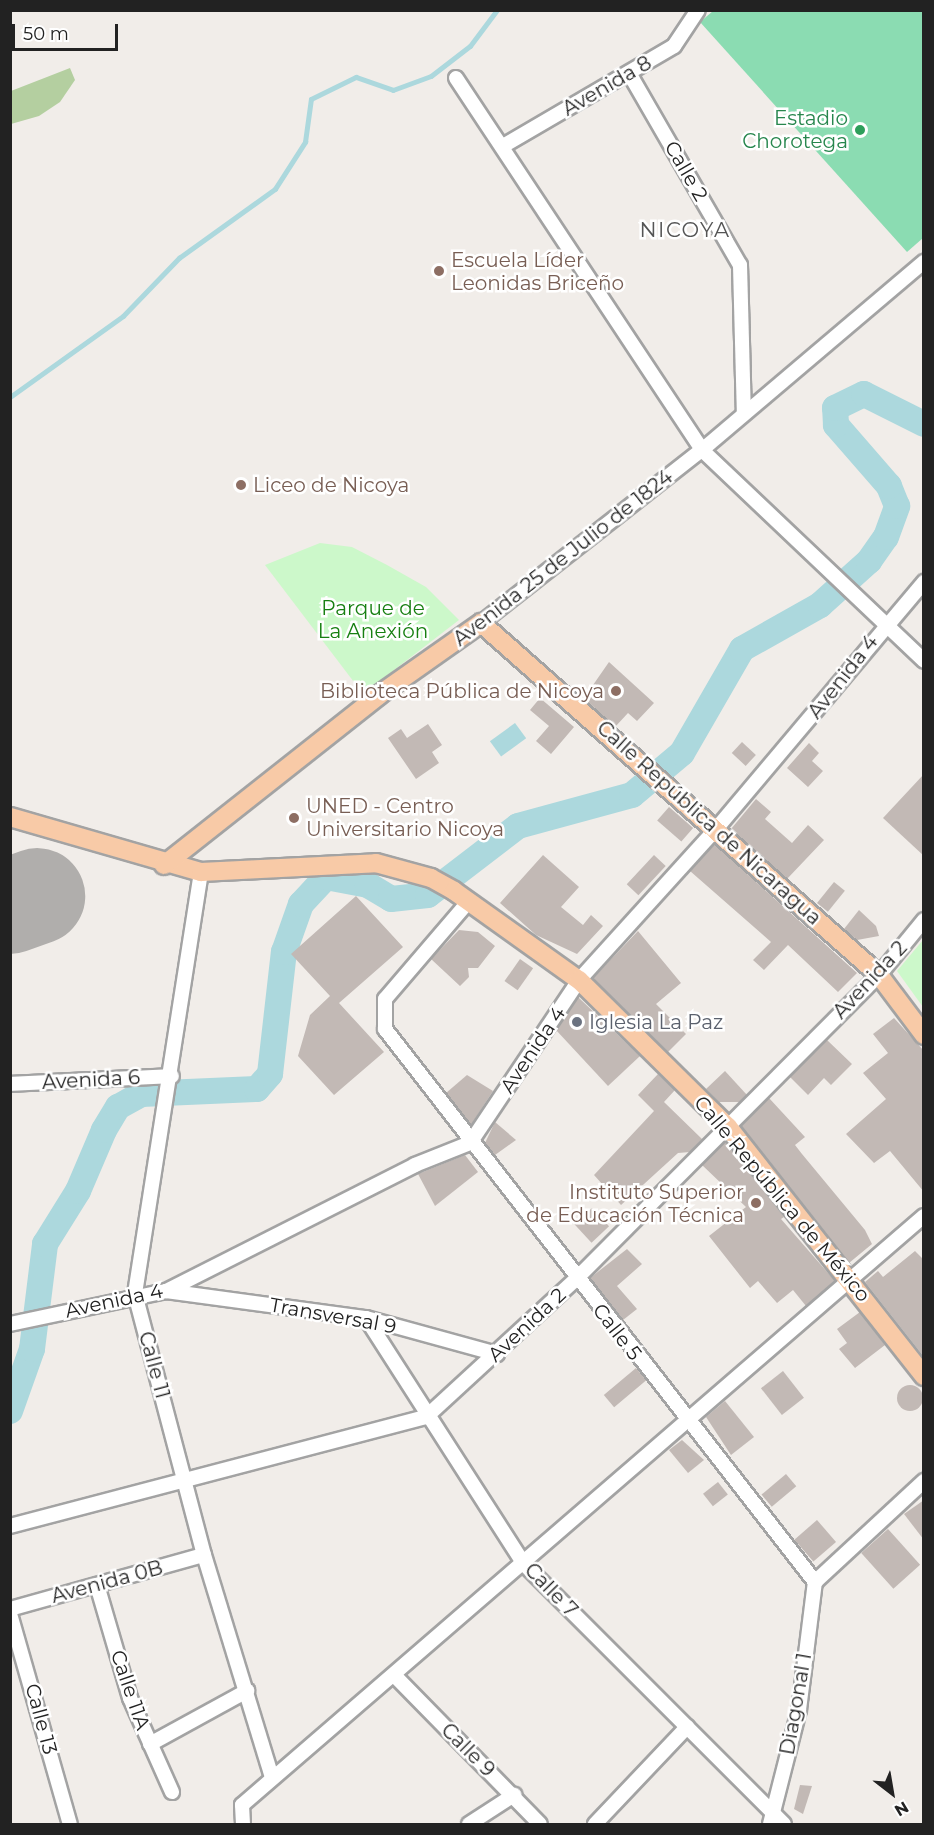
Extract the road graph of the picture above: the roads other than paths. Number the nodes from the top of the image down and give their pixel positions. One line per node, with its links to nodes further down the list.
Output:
1 (698, 10): 2 (street, Avenida 8)
2 (629, 73): 4 (street, Avenida 8); 6 (street, Calle 2)
3 (456, 78): 4 (street)
4 (503, 146): 7 (street)
5 (924, 262): 6 (street, Avenida 25 de Julio de 1824)
6 (744, 413): 7 (street, Avenida 25 de Julio de 1824)
7 (702, 450): 9 (street, Avenida 25 de Julio de 1824); 10 (street)
8 (924, 582): 10 (street, Avenida 4)
9 (481, 623): 13 (main road, Calle República de Nicaragua); 14 (main road, Avenida 25 de Julio de 1824)
10 (884, 624): 11 (street); 13 (street, Avenida 4)
11 (924, 661)
12 (10, 817): 14 (main road, Calle República de México)
13 (717, 828): 18 (main road, Calle República de Nicaragua); 19 (street, Avenida 4)
14 (164, 865): 15 (main road, Calle República de México)
15 (201, 872): 16 (main road, Calle República de México); 21 (street, Calle 11)
16 (461, 896): 19 (main road, Calle República de México); 24 (street, Calle 5)
17 (924, 920): 18 (street, Avenida 2)
18 (879, 975): 20 (main road, Calle República de Nicaragua); 23 (street, Avenida 2)
19 (579, 980): 23 (main road, Calle República de México); 24 (street, Avenida 4)
20 (924, 1035)
21 (172, 1080): 22 (street, Avenida 6); 29 (street, Calle 11)
22 (10, 1084)
23 (728, 1127): 26 (street, Avenida 2); 27 (main road, Calle República de México)
24 (470, 1143): 26 (street, Calle 5); 28 (street, Avenida 4)
25 (924, 1216): 27 (street)
26 (576, 1279): 32 (street, Avenida 2); 35 (street, Calle 5)
27 (852, 1281): 33 (main road, Calle República de México); 35 (street)
28 (166, 1291): 29 (street, Avenida 4); 30 (street, Transversal 9)
29 (135, 1294): 31 (street, Avenida 4); 36 (street, Calle 11)
30 (366, 1318): 32 (street, Transversal 9); 34 (street, Calle 7)
31 (10, 1324)
32 (497, 1354): 34 (street, Avenida 2)
33 (924, 1376)
34 (426, 1417): 36 (street, Avenida 2); 40 (street, Calle 7)
35 (687, 1420): 40 (street); 41 (street, Calle 5)
36 (184, 1480): 38 (street, Avenida 2); 39 (street, Calle 11)
37 (924, 1481): 41 (street)
38 (10, 1526)
39 (204, 1555): 42 (street, Avenida 0B); 47 (street, Calle 11)
40 (524, 1563): 46 (street); 48 (street, Calle 7)
41 (815, 1582): 53 (street, Diagonal 1)
42 (97, 1585): 43 (street, Avenida 0B); 49 (street, Calle 11A)
43 (10, 1609)
44 (10, 1614): 45 (street, Calle 13)
45 (14, 1635): 54 (street, Calle 13)
46 (395, 1676): 50 (street); 52 (street, Calle 9)
47 (247, 1691): 49 (street); 50 (street, Calle 11)
48 (687, 1727): 53 (street, Calle 7); 58 (street)
49 (150, 1744): 51 (street, Calle 11A)
50 (272, 1778): 55 (street)
51 (172, 1792)
52 (514, 1795): 56 (street); 57 (street, Calle 9)
53 (772, 1819): 59 (street, Calle 7)
54 (70, 1824)
55 (243, 1824)
56 (469, 1824)
57 (540, 1824)
58 (595, 1824)
59 (784, 1824)

